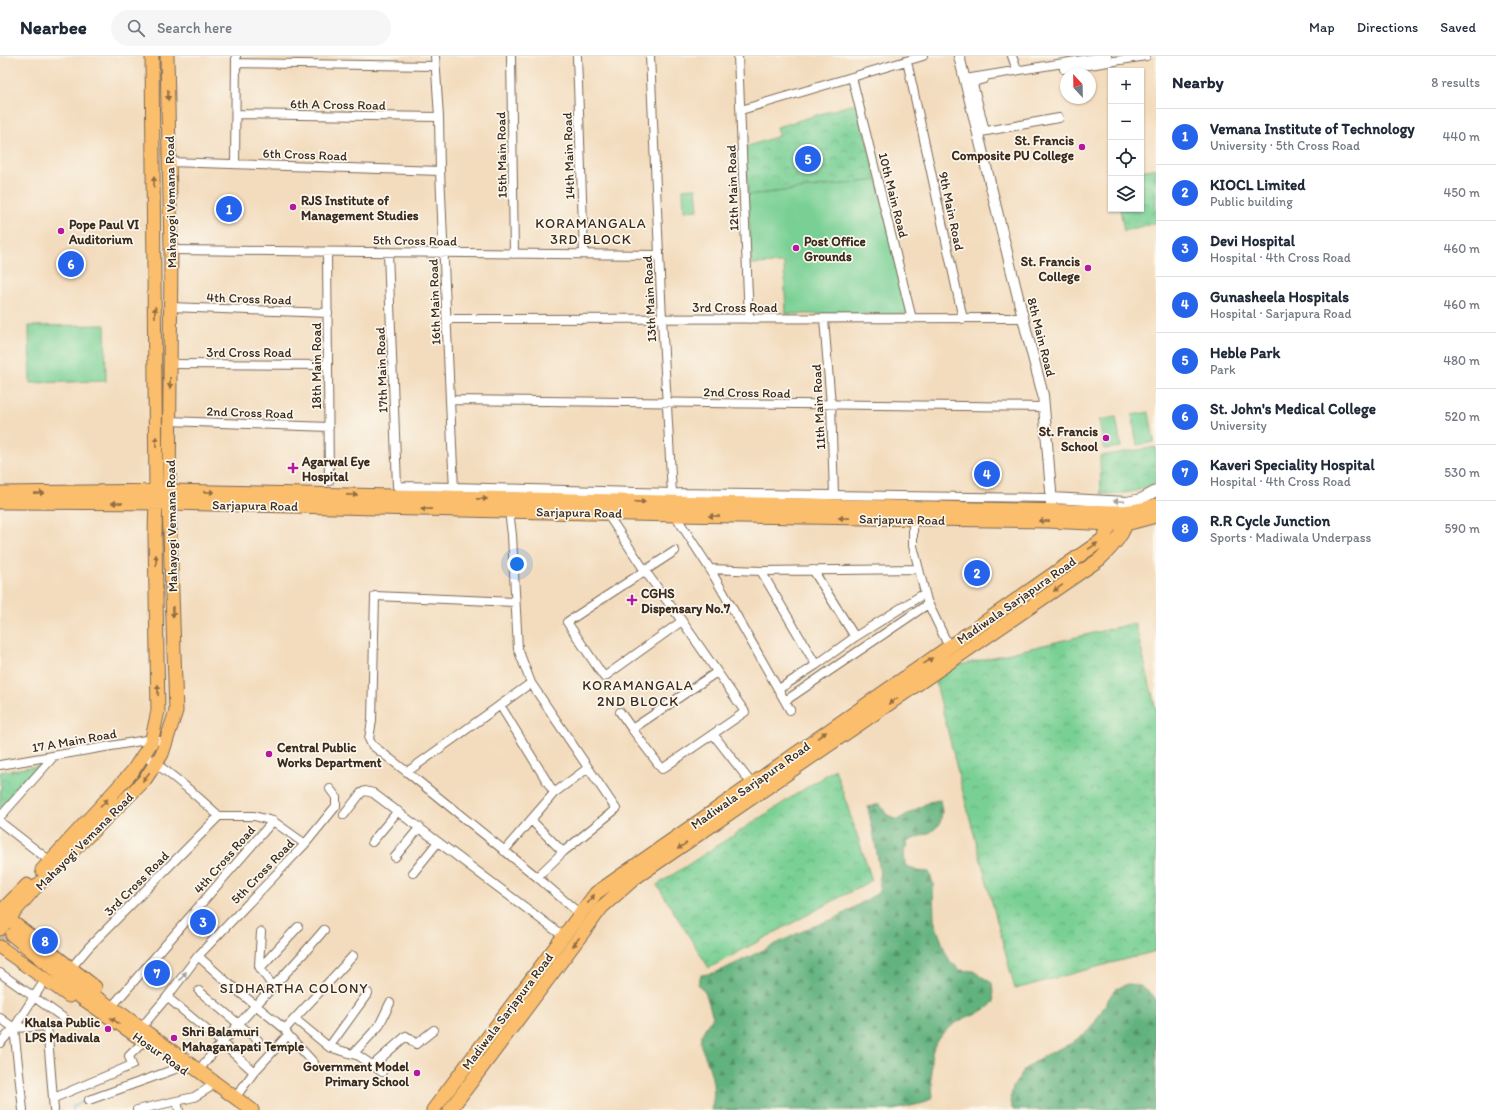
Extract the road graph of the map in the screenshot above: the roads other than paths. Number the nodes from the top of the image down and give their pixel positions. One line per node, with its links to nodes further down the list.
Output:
1 (152, 56): 60 (main road, Mahayogi Vemana Road, one-way to 1)
2 (168, 56): 27 (main road, Mahayogi Vemana Road, one-way to 27)
3 (435, 56): 15 (street, 16th Main Road)
4 (511, 56): 34 (street, 15th Main Road)
5 (577, 56): 35 (street, 14th Main Road)
6 (650, 56): 36 (street, 13th Main Road)
7 (738, 56): 22 (street, 12th Main Road)
8 (924, 56): 14 (street)
9 (960, 56): 21 (street, 8th Main Road)
10 (1012, 56): 17 (street)
11 (1146, 56): 12 (street)
12 (1108, 58): 16 (street); 18 (street)
13 (236, 60): 15 (street); 23 (street)
14 (907, 61): 20 (street); 45 (street, 9th Main Road)
15 (435, 66): 24 (street, 16th Main Road)
16 (1068, 68)
17 (1017, 70): 18 (street); 21 (street)
18 (1033, 70): 19 (street); 26 (street)
19 (1047, 70)
20 (852, 77): 22 (street); 44 (street, 10th Main Road)
21 (965, 79): 26 (street, 8th Main Road)
22 (741, 110): 42 (street, 12th Main Road)
23 (236, 114): 24 (street, 6th A Cross Road); 28 (street)
24 (439, 117): 29 (street, 16th Main Road)
25 (1059, 118): 26 (street)
26 (981, 132): 39 (street, 8th Main Road)
27 (169, 162): 28 (street, 6th Cross Road); 30 (main road, Mahayogi Vemana Road)
28 (235, 163): 29 (street, 6th Cross Road)
29 (440, 171): 33 (street, 16th Main Road)
30 (170, 250): 31 (street, 5th Cross Road); 37 (main road, Mahayogi Vemana Road)
31 (327, 252): 32 (street, 5th Cross Road); 38 (street, 18th Main Road)
32 (388, 252): 33 (street, 5th Cross Road); 54 (street, 17th Main Road)
33 (444, 253): 34 (street, 5th Cross Road); 40 (street, 16th Main Road)
34 (514, 254): 35 (street, 5th Cross Road)
35 (584, 254): 36 (street, 5th Cross Road)
36 (659, 255): 41 (street, 13th Main Road)
37 (170, 307): 38 (street, 4th Cross Road); 46 (main road, Mahayogi Vemana Road)
38 (328, 314): 47 (street, 18th Main Road)
39 (1023, 318): 45 (street, 3rd Cross Road); 51 (street, 8th Main Road)
40 (447, 319): 41 (street, 3rd Cross Road); 48 (street, 16th Main Road)
41 (662, 319): 42 (street, 3rd Cross Road); 49 (street, 13th Main Road)
42 (749, 319): 43 (street, 3rd Cross Road)
43 (824, 319): 44 (street, 3rd Cross Road); 50 (street, 11th Main Road)
44 (912, 319): 45 (street, 3rd Cross Road)
45 (963, 319)
46 (170, 364): 47 (street, 3rd Cross Road); 52 (main road, Mahayogi Vemana Road, one-way to 52)
47 (328, 364): 53 (street, 18th Main Road)
48 (450, 400): 49 (street, 2nd Cross Road); 56 (street, 16th Main Road)
49 (667, 403): 50 (street, 2nd Cross Road); 62 (street, 13th Main Road)
50 (831, 405): 51 (street, 2nd Cross Road); 59 (street, 11th Main Road)
51 (1044, 407): 63 (street, 8th Main Road)
52 (169, 421): 53 (street, 2nd Cross Road); 60 (main road, Mahayogi Vemana Road)
53 (329, 427): 58 (street, 18th Main Road)
54 (397, 486): 56 (street, Sarjapura Road)
55 (1156, 491): 63 (street, Sarjapura Road, one-way to 63)
56 (455, 492): 58 (main road, Sarjapura Road, one-way to 56); 62 (main road, Sarjapura Road)
57 (0, 493): 60 (main road, Sarjapura Road, one-way to 60)
58 (329, 495): 60 (main road, Sarjapura Road, one-way to 58)
59 (834, 495): 62 (street, Sarjapura Road); 63 (street, Sarjapura Road)
60 (163, 497): 61 (main road, Sarjapura Road, one-way to 61); 65 (main road, Sarjapura Road, one-way to 60); 94 (main road, Mahayogi Vemana Road, one-way to 60); 95 (main road, Mahayogi Vemana Road, one-way to 95)
61 (0, 502)
62 (674, 504): 66 (main road, Sarjapura Road); 67 (main road, Sarjapura Road); 73 (street)
63 (1051, 504): 67 (main road, Sarjapura Road); 69 (main road, Sarjapura Road)
64 (1156, 505): 70 (main road, Sarjapura Road)
65 (509, 511): 66 (main road, Sarjapura Road); 79 (street)
66 (606, 512): 76 (street)
67 (898, 513): 71 (main road, Sarjapura Road)
68 (1156, 516): 70 (main road, Sarjapura Road)
69 (1112, 518): 70 (main road, Sarjapura Road); 71 (main road, Sarjapura Road, one-way to 71); 83 (main road, Madiwala Sarjapura Road, one-way to 69)
70 (1127, 518): 113 (main road, Madiwala Sarjapura Road, one-way to 113)
71 (913, 519): 74 (street)
72 (675, 551): 76 (street)
73 (710, 569): 77 (street); 87 (street)
74 (919, 569): 75 (street); 78 (street)
75 (813, 570): 77 (street); 82 (street)
76 (645, 571): 81 (street); 81 (street)
77 (761, 571): 84 (street)
78 (925, 593): 80 (street); 82 (street)
79 (515, 602): 86 (street); 101 (street)
80 (928, 604): 83 (street); 88 (street)
81 (682, 621): 85 (street)
82 (855, 637): 84 (street)
83 (949, 646): 102 (main road, Madiwala Sarjapura Road, one-way to 83)
84 (816, 665): 87 (street)
85 (717, 672): 92 (street); 93 (street)
86 (531, 683): 89 (street); 100 (street)
87 (779, 689): 88 (street)
88 (785, 701): 90 (street)
89 (500, 705): 101 (street); 104 (street)
90 (790, 710)
91 (620, 712): 92 (street)
92 (632, 729): 93 (street)
93 (713, 734): 102 (street)
94 (152, 739): 95 (street); 96 (main road, Mahayogi Vemana Road); 97 (street, 17 A Main Road)
95 (166, 743): 98 (main road, Mahayogi Vemana Road)
96 (143, 755): 98 (street); 120 (main road, Mahayogi Vemana Road, one-way to 96)
97 (54, 756): 99 (street, 17 A Main Road); 108 (street)
98 (156, 763): 107 (street); 124 (main road, Mahayogi Vemana Road, one-way to 124)
99 (0, 765)
100 (588, 768): 104 (street); 118 (street)
101 (407, 772): 117 (street)
102 (752, 784): 113 (main road, Madiwala Sarjapura Road)
103 (330, 789): 116 (street, 5th Cross Road)
104 (554, 793): 109 (street)
105 (398, 811): 106 (street); 112 (street); 114 (street)
106 (344, 815)
107 (219, 816): 110 (street); 132 (street, 3rd Cross Road)
108 (0, 817)
109 (531, 820): 117 (street); 118 (street)
110 (273, 821): 116 (street); 142 (street, 4th Cross Road)
111 (0, 822): 120 (street)
112 (420, 827): 115 (street); 119 (street)
113 (697, 829): 123 (main road, Madiwala Sarjapura Road, one-way to 113); 176 (main road, Madiwala Sarjapura Road, one-way to 176)
114 (372, 842)
115 (438, 842): 121 (street); 128 (street)
116 (304, 844): 130 (street, 5th Cross Road)
117 (504, 851): 122 (street)
118 (563, 852): 122 (street)
119 (395, 857)
120 (50, 861): 124 (main road, Mahayogi Vemana Road)
121 (414, 872)
122 (537, 877): 123 (street)
123 (580, 914): 128 (main road, Madiwala Sarjapura Road)
124 (2, 918): 132 (main road)
125 (298, 927): 133 (street)
126 (324, 930): 136 (street)
127 (261, 932): 133 (street)
128 (563, 936): 175 (main road, Madiwala Sarjapura Road)
129 (4, 944): 135 (main road); 141 (main road, Hosur Road); 145 (main road, Hosur Road)
130 (198, 956): 140 (street, 5th Cross Road, one-way to 130); 144 (street)
131 (353, 956): 148 (street)
132 (71, 968): 142 (main road)
133 (260, 968): 136 (street)
134 (0, 973): 139 (street)
135 (45, 980): 139 (street); 141 (main road)
136 (273, 987): 144 (street)
137 (199, 991): 149 (street)
138 (368, 993): 157 (street)
139 (34, 996): 147 (street); 150 (street)
140 (167, 997): 153 (street, 5th Cross Road); 155 (street)
141 (82, 999): 153 (main road, Hosur Road, one-way to 141)
142 (115, 1003): 145 (main road)
143 (390, 1003): 158 (street)
144 (256, 1005): 149 (street); 152 (street)
145 (123, 1015): 153 (main road, Hosur Road)
146 (0, 1018): 150 (street)
147 (65, 1019)
148 (295, 1019): 152 (street); 157 (street)
149 (238, 1024): 154 (street); 155 (street)
150 (14, 1028): 156 (street); 166 (street); 170 (street)
151 (434, 1030): 160 (street)
152 (286, 1032): 159 (street); 163 (street)
153 (142, 1035): 161 (main road, Hosur Road); 162 (main road, Hosur Road); 166 (street, 5th Cross Road)
154 (258, 1040)
155 (222, 1042): 162 (street); 163 (street)
156 (0, 1043)
157 (329, 1048): 158 (street)
158 (353, 1054): 160 (street)
159 (314, 1063)
160 (373, 1065): 164 (street)
161 (181, 1067): 165 (main road, Hosur Road); 167 (street)
162 (198, 1071): 169 (main road, Hosur Road)
163 (254, 1072): 169 (street)
164 (382, 1072)
165 (209, 1088): 168 (street); 169 (main road, Hosur Road)
166 (54, 1098): 171 (street)
167 (90, 1100)
168 (177, 1101): 172 (street); 173 (street)
169 (236, 1104): 174 (main road, Hosur Road)
170 (23, 1110)
171 (54, 1110)
172 (137, 1110)
173 (179, 1110)
174 (252, 1110)
175 (433, 1110)
176 (450, 1110)

